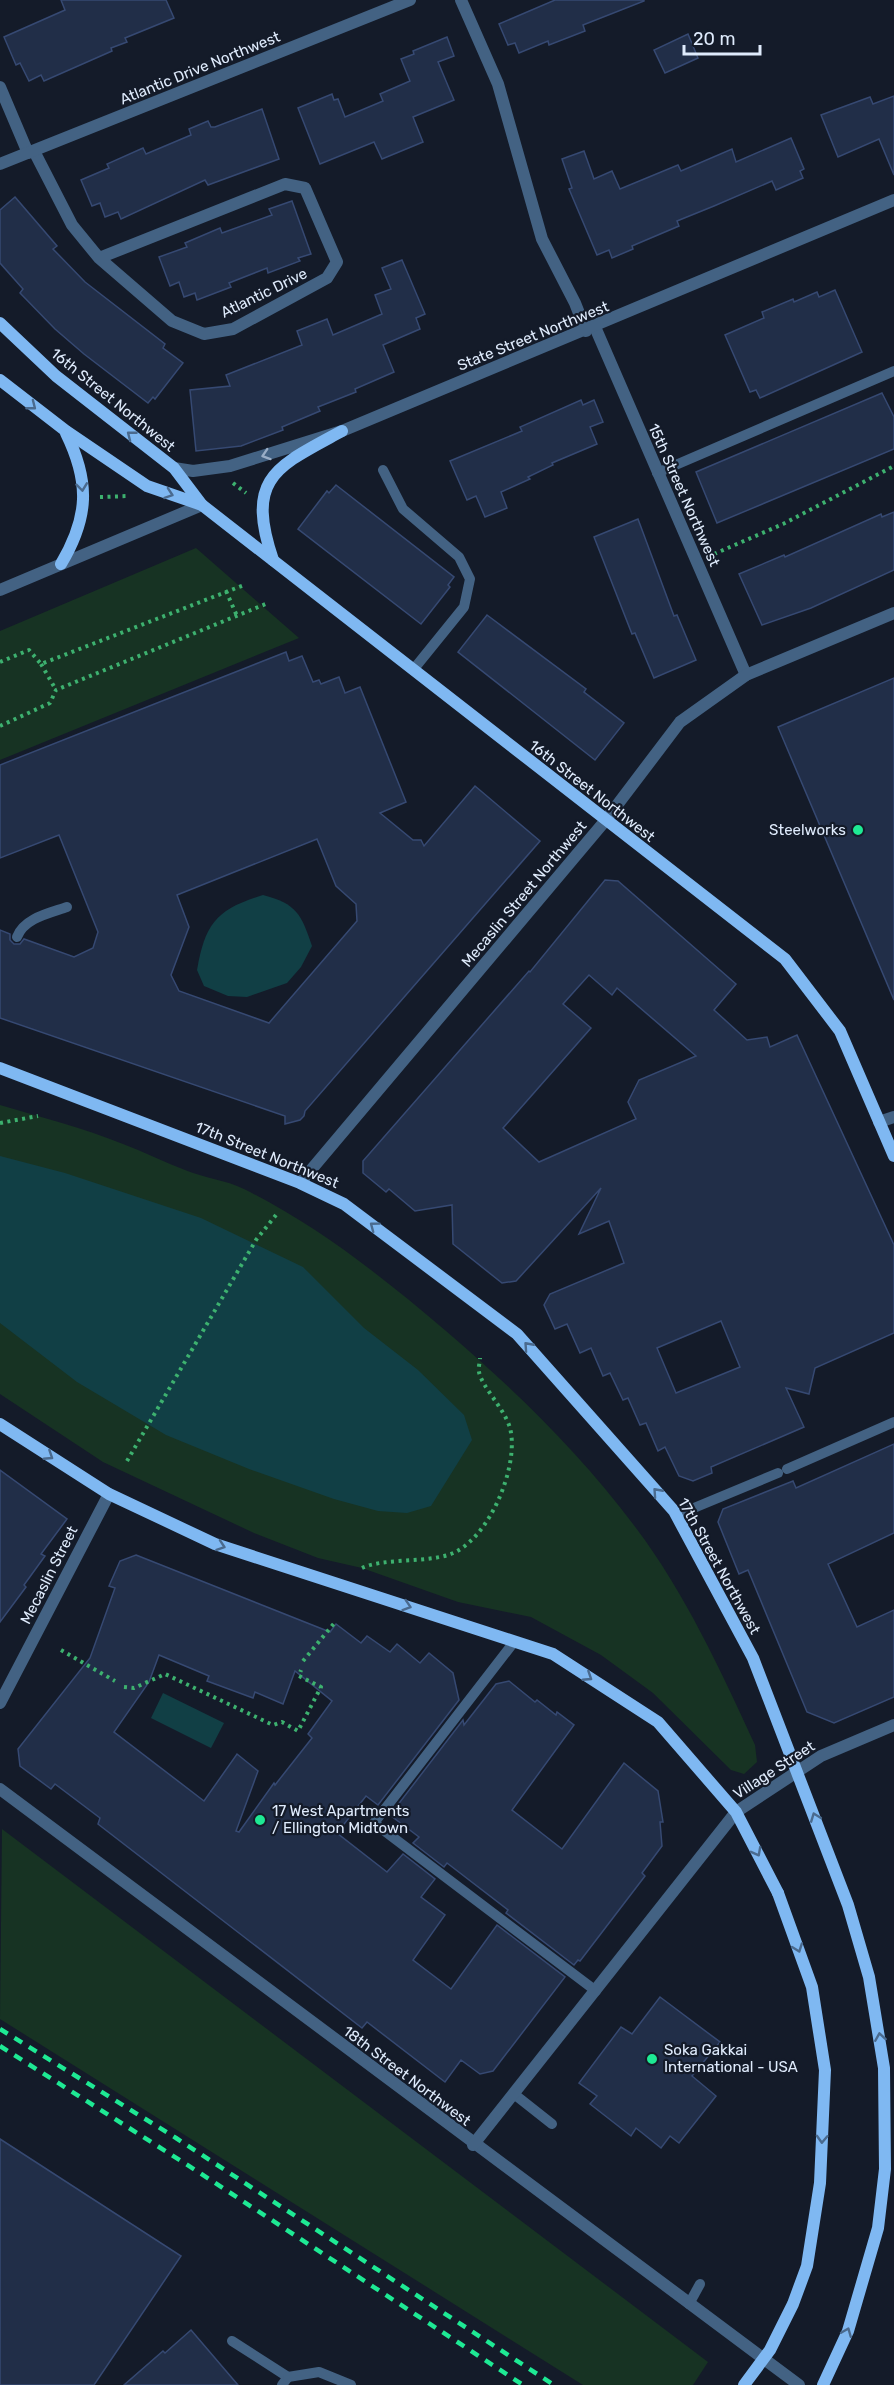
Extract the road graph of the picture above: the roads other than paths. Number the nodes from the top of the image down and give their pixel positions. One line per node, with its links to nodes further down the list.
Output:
1 (410, 0): 4 (street, Atlantic Drive Northwest)
2 (461, 0): 9 (street, 15th Street Northwest)
3 (0, 87): 4 (street, Atlantic Drive)
4 (31, 152): 5 (street, Atlantic Drive Northwest); 7 (street, Atlantic Drive)
5 (0, 164)
6 (894, 200): 9 (street, State Street Northwest)
7 (99, 258): 7 (street, Atlantic Drive)
8 (0, 323): 14 (main road, 16th Street Northwest, one-way to 8)
9 (590, 329): 13 (street, State Street Northwest); 16 (street, 15th Street Northwest)
10 (894, 371): 16 (lane)
11 (0, 380): 12 (main road, 16th Street Northwest, one-way to 12)
12 (66, 431): 17 (main road, 16th Street Northwest, one-way to 17); 19 (main road, one-way to 19)
13 (342, 431): 14 (street, State Street Northwest, one-way to 14); 18 (main road)
14 (174, 468): 17 (main road, 16th Street Northwest)
15 (383, 470): 22 (lane)
16 (657, 473): 23 (street, 15th Street Northwest)
17 (202, 505): 18 (main road, 16th Street Northwest); 19 (street)
18 (274, 561): 22 (main road, 16th Street Northwest)
19 (61, 564): 20 (street)
20 (0, 590)
21 (894, 613): 23 (street, Mecaslin Street Northwest)
22 (413, 670): 24 (main road, 16th Street Northwest)
23 (746, 675): 24 (street, Mecaslin Street Northwest)
24 (605, 821): 29 (main road, 16th Street Northwest); 31 (street, Mecaslin Street Northwest)
25 (67, 907): 26 (lane)
26 (17, 937)
27 (0, 1068): 31 (main road, 17th Street Northwest)
28 (894, 1117): 29 (street)
29 (879, 1122): 30 (main road, 16th Street Northwest)
30 (894, 1156)
31 (300, 1183): 35 (main road, 17th Street Northwest, one-way to 31)
32 (894, 1422): 35 (lane)
33 (0, 1424): 34 (main road, one-way to 34)
34 (109, 1494): 36 (main road, one-way to 36); 37 (street, Mecaslin Street)
35 (677, 1515): 39 (main road, 17th Street Northwest)
36 (514, 1642): 41 (main road, one-way to 41); 42 (lane)
37 (0, 1703)
38 (894, 1725): 39 (street, Village Street)
39 (798, 1772): 41 (street, Village Street); 53 (main road, 17th Street Northwest, one-way to 39)
40 (0, 1789): 45 (street, 18th Street Northwest)
41 (736, 1812): 42 (street, Village Street); 51 (main road, one-way to 51, bridge)
42 (596, 1991): 43 (street, Village Street)
43 (514, 2094): 44 (lane); 45 (street, Village Street)
44 (552, 2124)
45 (473, 2145): 47 (street, 18th Street Northwest)
46 (700, 2283): 47 (lane)
47 (689, 2304): 52 (street, 18th Street Northwest)
48 (232, 2341): 49 (lane)
49 (285, 2381): 50 (lane)
50 (351, 2385)
51 (744, 2385)
52 (799, 2385)
53 (823, 2385)

